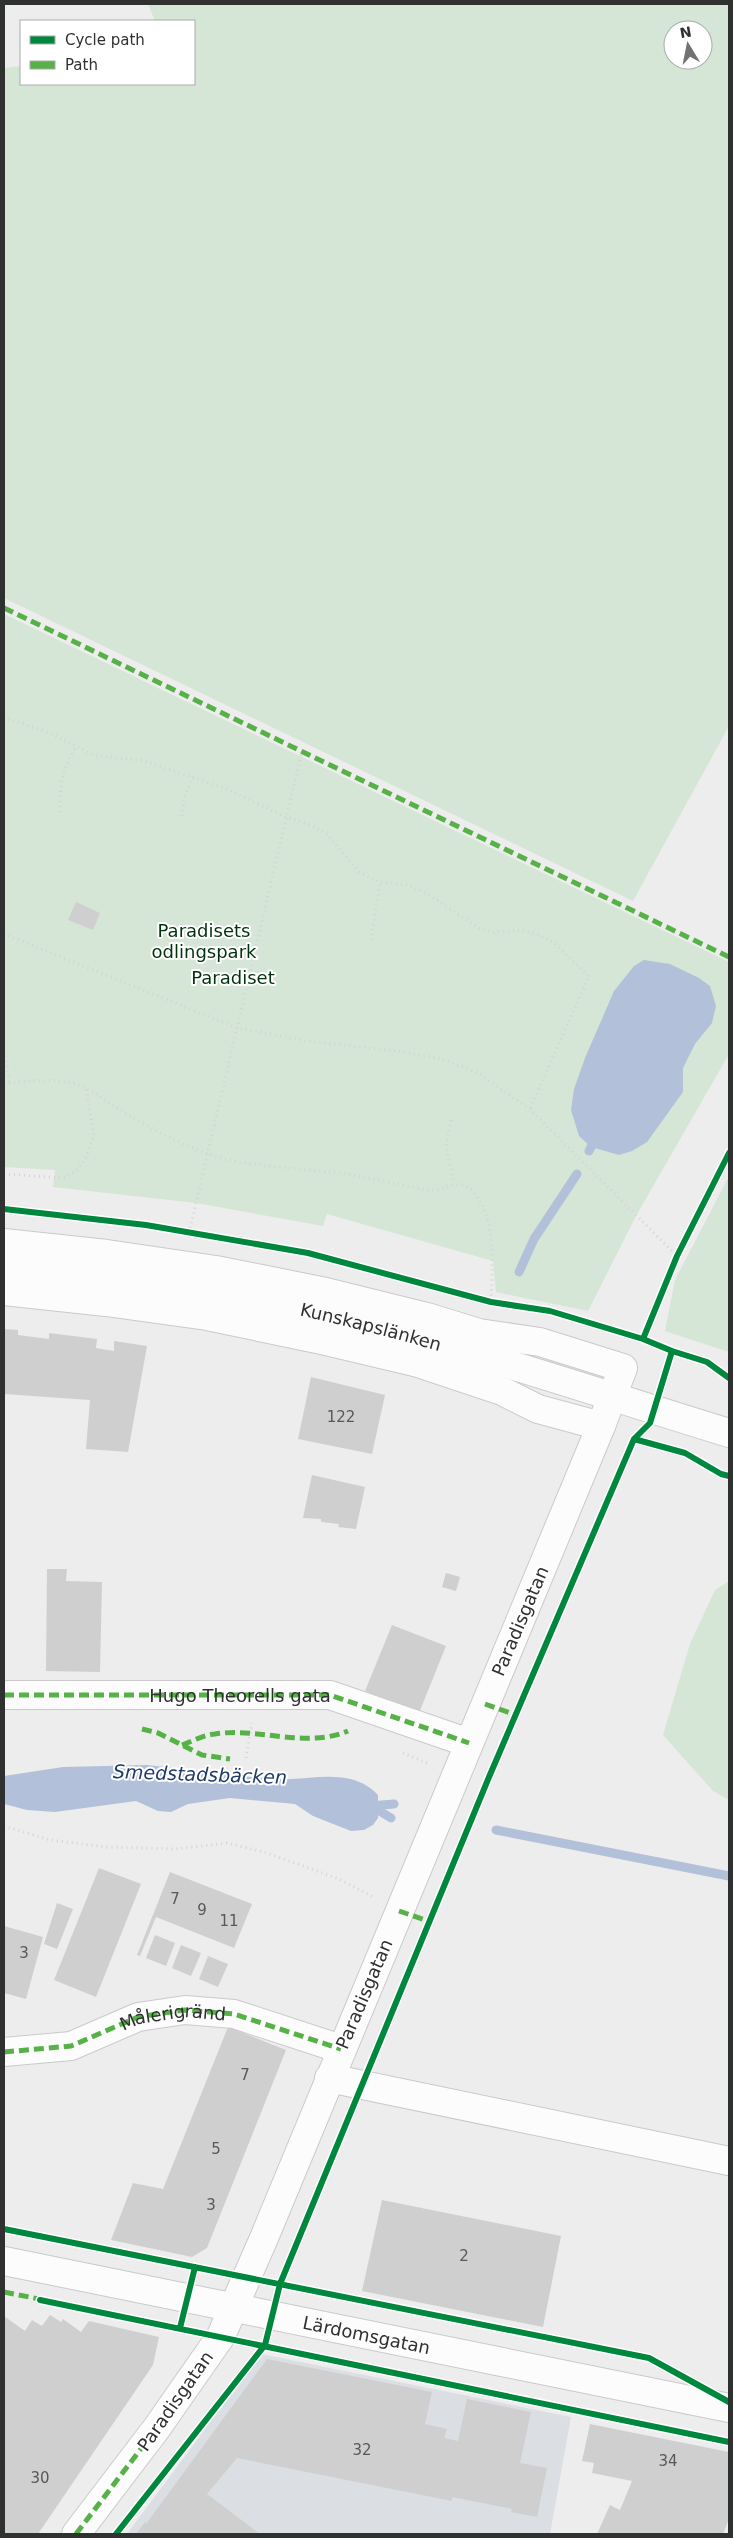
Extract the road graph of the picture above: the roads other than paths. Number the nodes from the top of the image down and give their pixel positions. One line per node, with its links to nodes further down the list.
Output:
1 (4, 1243): 4 (street, Paradisgatan)
2 (4, 1269): 4 (street, Kunskapslänken)
3 (4, 1291): 5 (street)
4 (611, 1396): 5 (street, Paradisgatan); 6 (street, Kunskapslänken)
5 (601, 1426): 8 (street, Paradisgatan)
6 (729, 1433)
7 (4, 1696): 8 (street, Hugo Theorells gata)
8 (469, 1743): 9 (street, Paradisgatan)
9 (341, 2049): 10 (street, Målerigränd); 11 (street, Paradisgatan)
10 (4, 2052)
11 (329, 2078): 12 (street); 14 (street, Paradisgatan)
12 (729, 2161)
13 (4, 2261): 14 (street, Lärdomsgatan)
14 (234, 2308): 15 (street, Lärdomsgatan); 16 (street, Paradisgatan)
15 (729, 2408)
16 (76, 2534)

